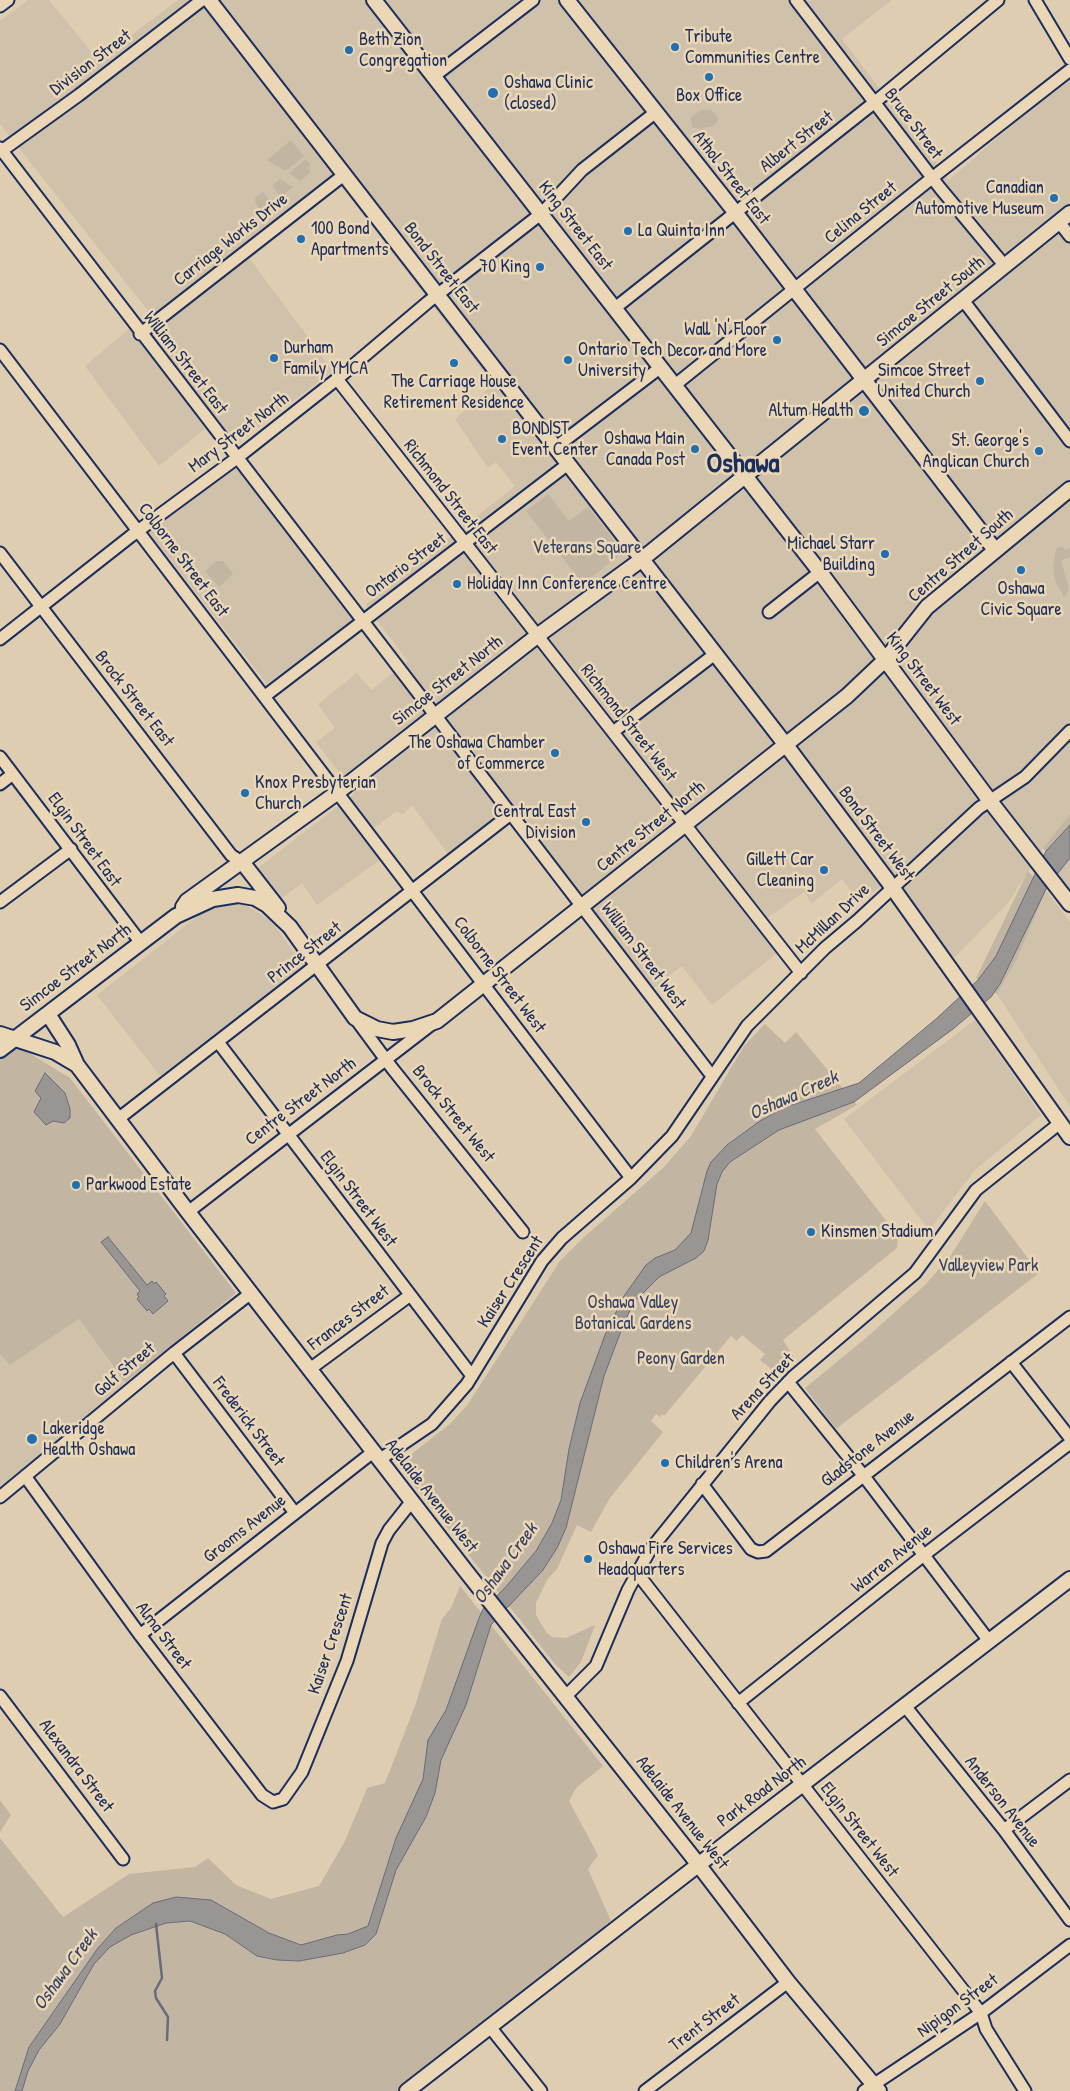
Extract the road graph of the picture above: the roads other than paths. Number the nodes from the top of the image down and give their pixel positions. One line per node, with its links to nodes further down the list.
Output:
1 (8, 0): 10 (street)
2 (202, 0): 16 (street, Division Street)
3 (209, 0): 17 (main road, Bond Street East)
4 (374, 0): 13 (main road, King Street East)
5 (532, 0): 13 (street)
6 (567, 0): 15 (main road, Athol Street East)
7 (796, 0): 14 (street, Bruce Street)
8 (998, 0): 14 (street, Albert Street)
9 (1035, 0): 11 (street)
10 (0, 6)
11 (1070, 59)
12 (1070, 70): 18 (street, Celina Street)
13 (433, 77): 20 (main road, King Street East)
14 (874, 102): 18 (street, Bruce Street); 19 (street, Albert Street)
15 (656, 112): 19 (main road, Athol Street East); 20 (street, Mary Street North)
16 (1, 151): 28 (street, William Street East)
17 (345, 174): 25 (main road, Bond Street East); 28 (street, Carriage Works Drive)
18 (932, 178): 23 (street, Bruce Street); 24 (street, Celina Street)
19 (735, 212): 24 (main road, Athol Street East); 27 (street, Albert Street)
20 (542, 213): 25 (street, Mary Street North); 27 (main road, King Street East)
21 (1064, 218): 22 (street); 23 (main road, Simcoe Street South)
22 (1070, 236)
23 (1005, 266): 26 (main road, Simcoe Street South)
24 (794, 289): 32 (main road, Athol Street East); 33 (street, Celina Street)
25 (438, 294): 31 (street, Mary Street North); 35 (main road, Bond Street East)
26 (963, 300): 32 (main road, Simcoe Street South); 34 (street)
27 (615, 308): 30 (main road, King Street East)
28 (140, 334): 36 (street, William Street East)
29 (0, 350): 40 (street, Colborne Street East)
30 (661, 367): 33 (main road, King Street East); 35 (street)
31 (337, 379): 36 (street, Mary Street North); 41 (street, Richmond Street East)
32 (864, 380): 38 (main road, Simcoe Street South); 42 (main road, Athol Street East)
33 (675, 384): 38 (main road, King Street East)
34 (1070, 441)
35 (556, 447): 37 (main road, Bond Street East)
36 (237, 458): 40 (street, Mary Street North); 48 (street, William Street East)
37 (568, 464): 41 (street, Ontario Street); 44 (main road, Bond Street East)
38 (745, 476): 44 (main road, Simcoe Street North); 45 (main road, King Street West)
39 (1070, 489): 42 (main road, Centre Street South)
40 (139, 531): 46 (street, Mary Street North); 53 (street, Colborne Street East)
41 (464, 544): 48 (street, Ontario Street); 49 (street, Richmond Street East)
42 (995, 550): 52 (main road, Centre Street South)
43 (0, 553): 46 (street, Brock Street East)
44 (641, 560): 49 (main road, Simcoe Street North); 51 (main road, Bond Street West)
45 (820, 572): 47 (street); 52 (main road, King Street West)
46 (41, 607): 50 (street, Mary Street North); 66 (street, Brock Street East)
47 (770, 612)
48 (362, 620): 53 (street, Ontario Street); 54 (street, William Street East)
49 (538, 636): 54 (main road, Simcoe Street North); 56 (street, Richmond Street West)
50 (0, 639)
51 (715, 654): 56 (street); 57 (main road, Bond Street West)
52 (885, 660): 57 (main road, Centre Street North); 62 (main road, King Street West)
53 (265, 696): 61 (street, Colborne Street East)
54 (436, 716): 61 (main road, Simcoe Street North); 63 (street, William Street West)
55 (1070, 731): 62 (street, McMillan Drive)
56 (613, 732): 64 (street, Richmond Street West)
57 (784, 744): 64 (main road, Centre Street North); 67 (main road, Bond Street West)
58 (0, 757): 59 (street, Elgin Street East)
59 (13, 774): 60 (street); 65 (street, Elgin Street East)
60 (0, 784)
61 (338, 792): 66 (main road, Simcoe Street North); 68 (street, Colborne Street West)
62 (990, 801): 67 (street, McMillan Drive); 71 (main road, King Street West)
63 (512, 813): 68 (street, Prince Street); 72 (street, William Street West)
64 (685, 823): 72 (main road, Centre Street North); 77 (street, Richmond Street West)
65 (71, 849): 70 (street); 75 (street, Elgin Street East)
66 (243, 863): 73 (main road, Simcoe Street North); 74 (main road)
67 (893, 888): 77 (street, McMillan Drive); 91 (main road, Bond Street West)
68 (413, 891): 76 (street, Prince Street); 78 (street, Colborne Street West)
69 (238, 896): 73 (main road, Simcoe Street North); 74 (main road, Brock Street West)
70 (0, 902)
71 (1070, 904)
72 (583, 905): 78 (main road, Centre Street North); 89 (street, William Street West)
73 (176, 916): 75 (main road, Simcoe Street North)
74 (290, 927): 76 (main road, Brock Street West)
75 (141, 943): 79 (main road, Simcoe Street North)
76 (316, 966): 80 (main road, Brock Street West); 85 (street, Prince Street)
77 (801, 973): 89 (street, McMillan Drive)
78 (485, 984): 81 (main road, Centre Street North); 94 (street, Colborne Street West)
79 (48, 1014): 84 (main road, Simcoe Street North); 88 (main road)
80 (355, 1018): 82 (main road, Brock Street West); 87 (street, Brock Street West)
81 (437, 1020): 82 (main road, Centre Street North); 87 (street, Centre Street North)
82 (393, 1032)
83 (0, 1034): 84 (main road, Adelaide Avenue West)
84 (15, 1038): 86 (main road, Simcoe Street North); 88 (main road, Adelaide Avenue West)
85 (218, 1042): 90 (street, Prince Street); 92 (street, Elgin Street West)
86 (0, 1050)
87 (387, 1061): 92 (street, Centre Street North); 96 (street, Brock Street West)
88 (77, 1065): 90 (main road, Adelaide Avenue West)
89 (712, 1076): 94 (street, Kaiser Crescent)
90 (118, 1118): 95 (main road, Adelaide Avenue West)
91 (1060, 1123): 93 (main road, Bond Street West); 104 (street, Arena Street)
92 (288, 1135): 95 (street, Centre Street North); 98 (street, Elgin Street West)
93 (1070, 1137)
94 (631, 1178): 103 (street, Kaiser Crescent)
95 (188, 1212): 97 (main road, Adelaide Avenue West)
96 (523, 1232)
97 (251, 1293): 100 (street, Golf Street); 102 (main road, Adelaide Avenue West)
98 (409, 1296): 102 (street, Frances Street); 103 (street, Elgin Street West)
99 (1070, 1317): 101 (street, Gladstone Avenue)
100 (174, 1352): 109 (street, Golf Street); 113 (street, Frederick Street)
101 (1011, 1362): 105 (street); 108 (street, Gladstone Avenue)
102 (310, 1369): 107 (main road, Adelaide Avenue West)
103 (472, 1376): 107 (street, Kaiser Crescent)
104 (788, 1382): 108 (street); 110 (street, Arena Street)
105 (1070, 1438)
106 (1070, 1443): 114 (street, Warren Avenue)
107 (376, 1456): 112 (main road, Adelaide Avenue West); 113 (street, Grooms Avenue)
108 (863, 1475): 110 (street, Gladstone Avenue); 114 (street)
109 (25, 1476): 111 (street, Golf Street); 117 (street, Alma Street)
110 (702, 1484): 115 (street, Arena Street)
111 (0, 1497)
112 (412, 1501): 120 (main road, Adelaide Avenue West); 125 (street, Kaiser Crescent)
113 (294, 1513): 117 (street, Grooms Avenue)
114 (924, 1555): 118 (street); 121 (street, Warren Avenue)
115 (637, 1573): 120 (street, Arena Street); 121 (street, Elgin Street West)
116 (1070, 1579): 118 (main road, Park Road North)
117 (140, 1635): 125 (street, Alma Street)
118 (990, 1641): 122 (main road, Park Road North)
119 (0, 1696): 127 (street, Alexandra Street)
120 (566, 1696): 128 (main road, Adelaide Avenue West)
121 (738, 1703): 124 (street, Elgin Street West)
122 (905, 1706): 124 (main road, Park Road North); 126 (street, Anderson Avenue)
123 (1070, 1780): 126 (street)
124 (802, 1786): 128 (main road, Park Road North); 132 (street, Elgin Street West)
125 (283, 1799)
126 (1004, 1830): 129 (street, Anderson Avenue)
127 (123, 1858)
128 (698, 1864): 131 (main road, Adelaide Avenue West); 133 (main road, Park Road North)
129 (1070, 1920)
130 (1070, 1945): 132 (street, Nipigon Street)
131 (788, 1982): 134 (main road, Adelaide Avenue West); 137 (street, Trent Street)
132 (981, 2013): 134 (street, Nipigon Street); 138 (street, Elgin Street West)
133 (490, 2027): 135 (main road, Park Road North); 136 (street)
134 (872, 2089)
135 (407, 2091)
136 (541, 2091)
137 (645, 2091)
138 (1025, 2091)

